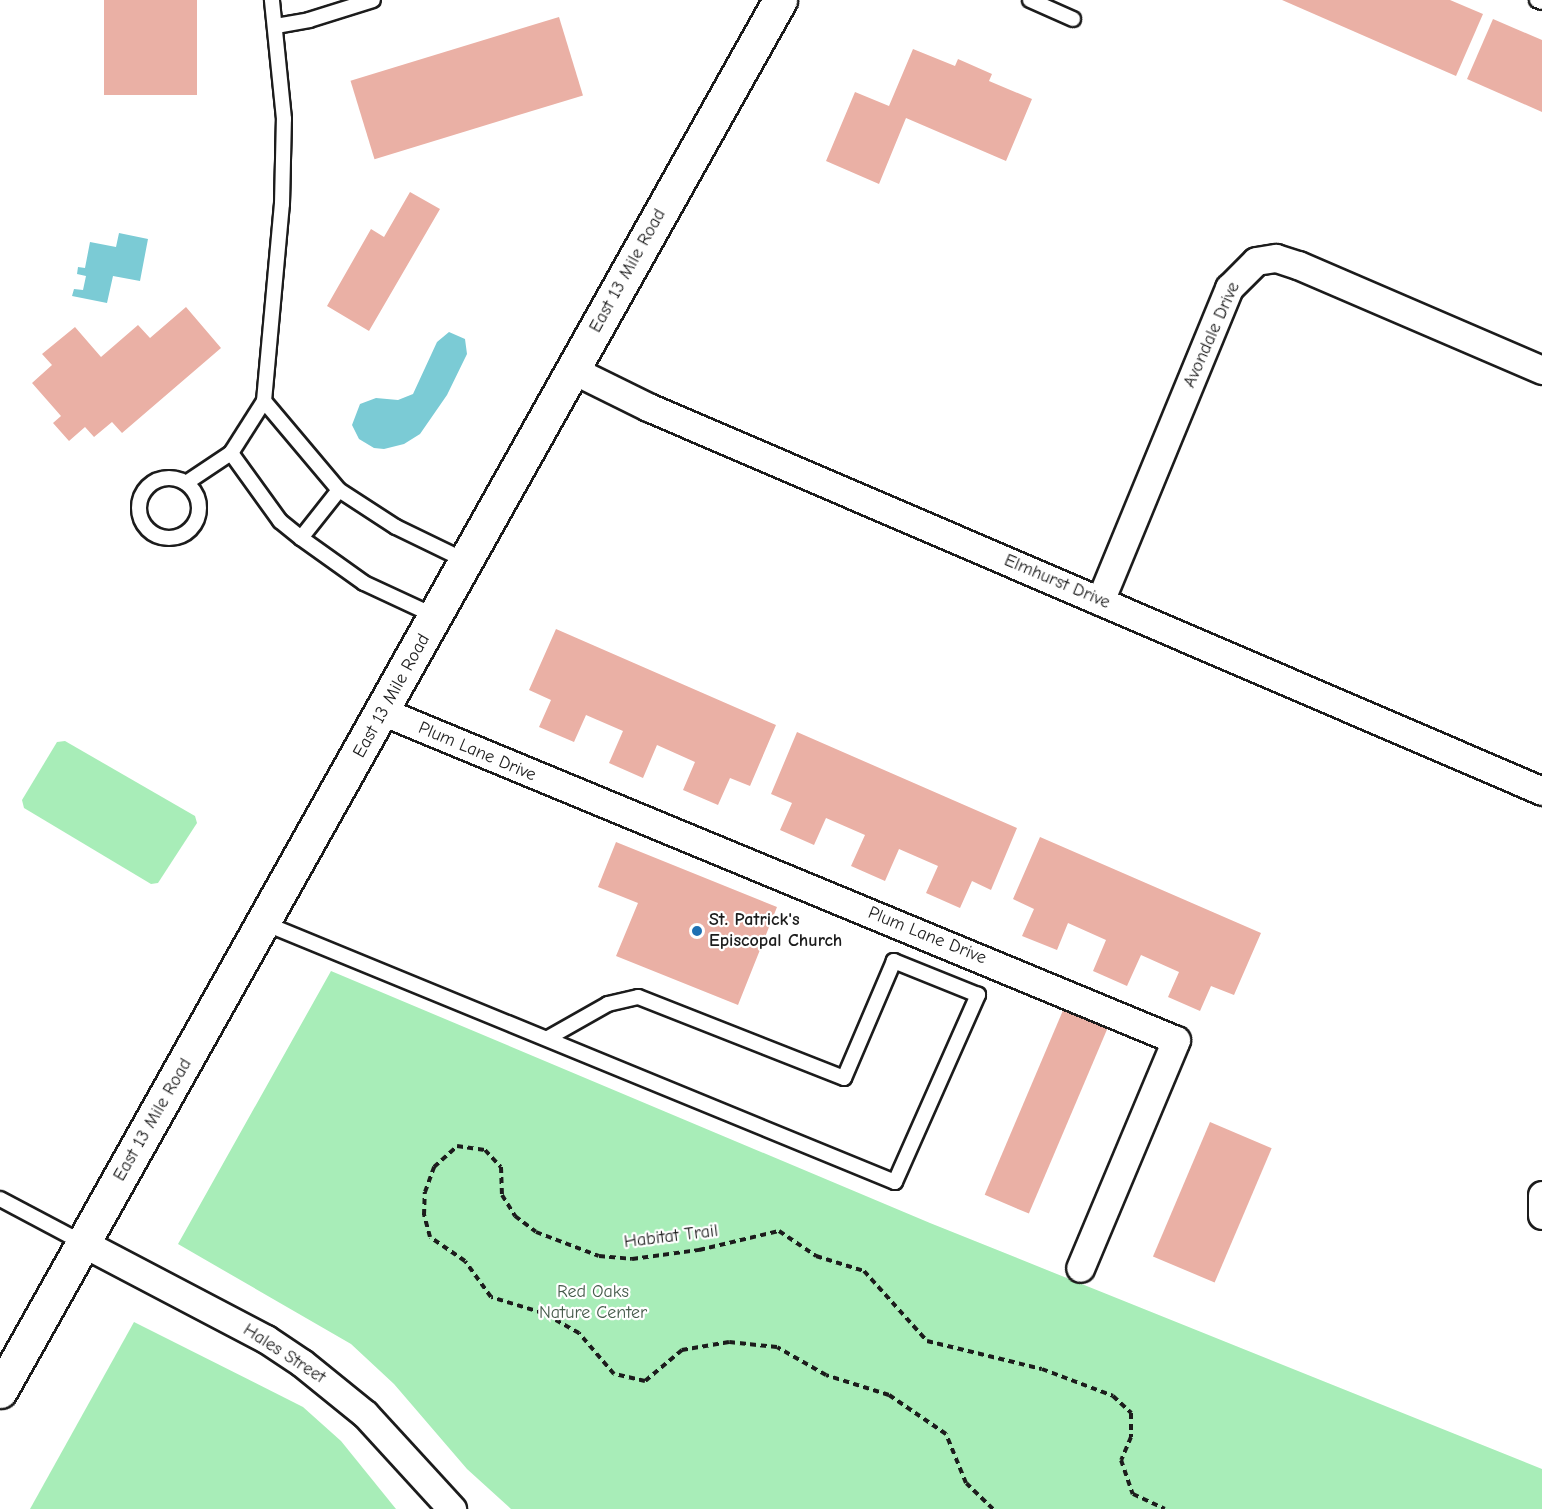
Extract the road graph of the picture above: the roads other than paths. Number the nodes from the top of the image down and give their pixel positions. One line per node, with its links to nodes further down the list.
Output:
1 (272, 0): 8 (lane)
2 (373, 0): 8 (lane)
3 (780, 0): 9 (main road, East 13 Mile Road)
4 (1030, 0): 7 (lane)
5 (1538, 0): 6 (lane)
6 (1542, 2)
7 (1073, 19)
8 (276, 26): 11 (lane)
9 (573, 370): 16 (main road, East 13 Mile Road); 17 (street, Elmhurst Drive)
10 (1542, 370): 17 (street, Avondale Drive)
11 (264, 401): 12 (lane); 14 (lane)
12 (231, 453): 13 (lane); 15 (lane)
13 (186, 483): 13 (lane)
14 (339, 490): 15 (lane); 16 (lane)
15 (302, 538): 18 (lane)
16 (467, 562): 18 (main road, East 13 Mile Road)
17 (1100, 601): 20 (street, Elmhurst Drive)
18 (437, 617): 19 (main road, East 13 Mile Road)
19 (384, 712): 21 (main road, East 13 Mile Road); 27 (street, Plum Lane Drive)
20 (1542, 791)
21 (264, 923): 22 (lane); 26 (main road, East 13 Mile Road)
22 (548, 1038): 22 (lane)
23 (1542, 1195): 25 (street)
24 (0, 1199): 26 (lane)
25 (1542, 1215)
26 (82, 1243): 28 (main road, East 13 Mile Road); 29 (street, Hales Street)
27 (1080, 1268)
28 (0, 1390)
29 (452, 1509)

